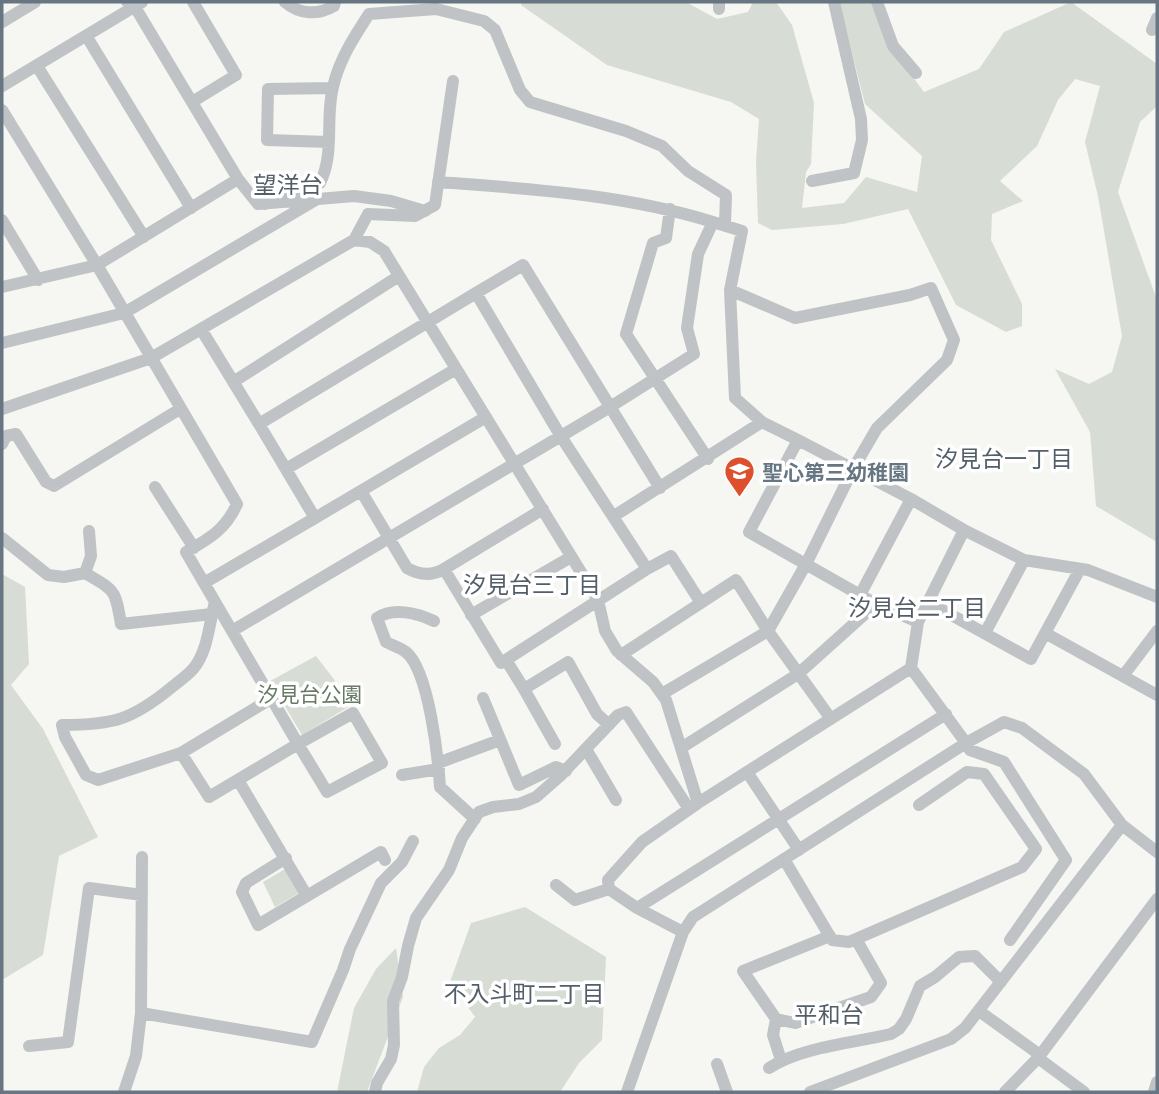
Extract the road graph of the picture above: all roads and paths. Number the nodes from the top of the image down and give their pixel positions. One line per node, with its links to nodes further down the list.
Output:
1 (35, 2): 8 (street)
2 (193, 2): 15 (street)
3 (285, 2): 4 (street)
4 (335, 2)
5 (834, 2): 19 (street)
6 (877, 2): 11 (street)
7 (135, 3): 9 (street); 15 (street)
8 (2, 22)
9 (87, 37): 10 (street); 23 (street)
10 (37, 66): 13 (street); 28 (street)
11 (916, 73)
12 (453, 81): 20 (street)
13 (2, 86)
14 (332, 89): 17 (street); 17 (street); 27 (street)
15 (192, 102): 18 (street)
16 (2, 110): 30 (street)
17 (329, 142): 22 (street)
18 (239, 179): 22 (street); 23 (street)
19 (812, 181)
20 (438, 182): 24 (street); 25 (street)
21 (317, 199): 22 (street); 25 (street); 36 (street)
22 (265, 204)
23 (191, 208): 28 (street)
24 (670, 209): 27 (street); 42 (street)
25 (425, 211): 29 (street)
26 (2, 220): 32 (street)
27 (719, 224): 34 (street); 42 (street)
28 (144, 237): 30 (street)
29 (354, 240): 31 (street); 38 (street)
30 (97, 265): 32 (street); 36 (street)
31 (399, 276): 37 (street); 43 (street)
32 (38, 280): 33 (street)
33 (2, 288)
34 (730, 290): 48 (street); 55 (street)
35 (476, 293): 37 (street); 44 (street); 50 (street)
36 (124, 313): 39 (street); 40 (street)
37 (428, 322): 41 (street); 49 (street)
38 (201, 329): 40 (street); 43 (street)
39 (2, 343)
40 (151, 358): 45 (street); 46 (street)
41 (456, 369): 47 (street); 56 (street)
42 (655, 377): 44 (street); 53 (street)
43 (233, 382): 49 (street)
44 (610, 407): 50 (street); 58 (street)
45 (2, 409)
46 (180, 409): 52 (street); 68 (street)
47 (486, 417): 54 (street); 59 (street)
48 (762, 422): 51 (street); 53 (street)
49 (258, 424): 56 (street)
50 (560, 435): 54 (street); 62 (street)
51 (798, 440): 55 (street); 71 (street)
52 (2, 444)
53 (708, 458): 58 (street)
54 (514, 463): 61 (street); 67 (street)
55 (853, 469): 60 (street); 71 (street)
56 (286, 470): 63 (street)
57 (155, 487): 68 (street)
58 (660, 488): 62 (street)
59 (361, 491): 63 (street); 67 (street)
60 (911, 499): 64 (street); 77 (street)
61 (542, 509): 69 (street); 72 (street)
62 (614, 516): 73 (street)
63 (315, 519): 76 (street)
64 (964, 530): 70 (street); 80 (street)
65 (89, 531): 75 (street)
66 (2, 538): 75 (street)
67 (388, 538): 72 (street); 87 (street)
68 (194, 548): 76 (street)
69 (571, 556): 79 (street); 84 (street)
70 (1024, 560): 74 (street); 91 (street)
71 (806, 564): 77 (street); 88 (street)
72 (444, 569): 84 (street)
73 (647, 569): 79 (street); 81 (street)
74 (1080, 569): 78 (street); 90 (street)
75 (85, 573): 83 (street)
76 (204, 583): 83 (street)
77 (860, 594): 82 (street)
78 (1157, 597)
79 (598, 600): 92 (street); 93 (street)
80 (928, 602): 86 (street); 91 (street)
81 (701, 603): 88 (street); 92 (street)
82 (876, 604): 86 (street); 95 (street)
83 (214, 608): 87 (street); 111 (street)
84 (471, 615): 93 (street)
85 (434, 621): 112 (street)
86 (918, 622): 94 (street)
87 (232, 631): 100 (street)
88 (768, 631): 95 (street); 98 (street)
89 (1157, 631): 96 (street)
90 (1045, 633): 91 (street); 96 (street)
91 (985, 634)
92 (621, 655): 98 (street)
93 (506, 660): 97 (street)
94 (911, 668): 102 (street); 103 (street)
95 (798, 674): 103 (street); 109 (street)
96 (1123, 676): 99 (street)
97 (524, 689): 104 (street); 108 (street)
98 (662, 694): 109 (street)
99 (1157, 695)
100 (272, 698): 107 (street); 111 (street)
101 (483, 698): 105 (street)
102 (946, 714): 106 (street); 121 (street)
103 (831, 719): 114 (street)
104 (608, 725): 110 (street); 119 (street)
105 (500, 740): 112 (street); 113 (street)
106 (966, 743): 122 (street); 124 (street); 139 (street)
107 (298, 744): 107 (street); 116 (street)
108 (555, 744)
109 (681, 748): 119 (street)
110 (586, 749): 113 (street); 117 (street)
111 (181, 752): 116 (street)
112 (438, 766): 115 (street); 120 (street)
113 (565, 771): 120 (street)
114 (747, 772): 119 (street); 121 (street)
115 (401, 775)
116 (238, 779): 127 (street)
117 (616, 800)
118 (919, 804): 138 (street)
119 (694, 806): 131 (street)
120 (475, 818): 152 (street)
121 (779, 820): 124 (street); 135 (street)
122 (1122, 825): 125 (street); 140 (street)
123 (413, 841): 142 (street)
124 (799, 850): 128 (street)
125 (1157, 852)
126 (142, 857): 132 (street)
127 (286, 858): 133 (street); 133 (street)
128 (784, 859): 136 (street); 137 (street)
129 (385, 860): 133 (street)
130 (556, 886): 131 (street)
131 (609, 889): 135 (street)
132 (142, 895): 142 (street); 144 (street)
133 (307, 895)
134 (1157, 899): 145 (street)
135 (637, 908): 136 (street)
136 (683, 932): 150 (street)
137 (830, 936): 138 (street); 143 (street)
138 (856, 939): 143 (street)
139 (1010, 940)
140 (1001, 982): 141 (street); 146 (street)
141 (979, 1011): 145 (street); 154 (street)
142 (141, 1013): 151 (street)
143 (776, 1020): 146 (street)
144 (29, 1046)
145 (1039, 1057): 155 (street); 156 (street)
146 (781, 1060): 148 (street)
147 (717, 1064): 153 (street)
148 (769, 1068)
149 (1157, 1083): 157 (street)
150 (631, 1090)
151 (124, 1092)
152 (375, 1092)
153 (727, 1092)
154 (810, 1092)
155 (1005, 1092)
156 (1084, 1092)
157 (1154, 1092)

